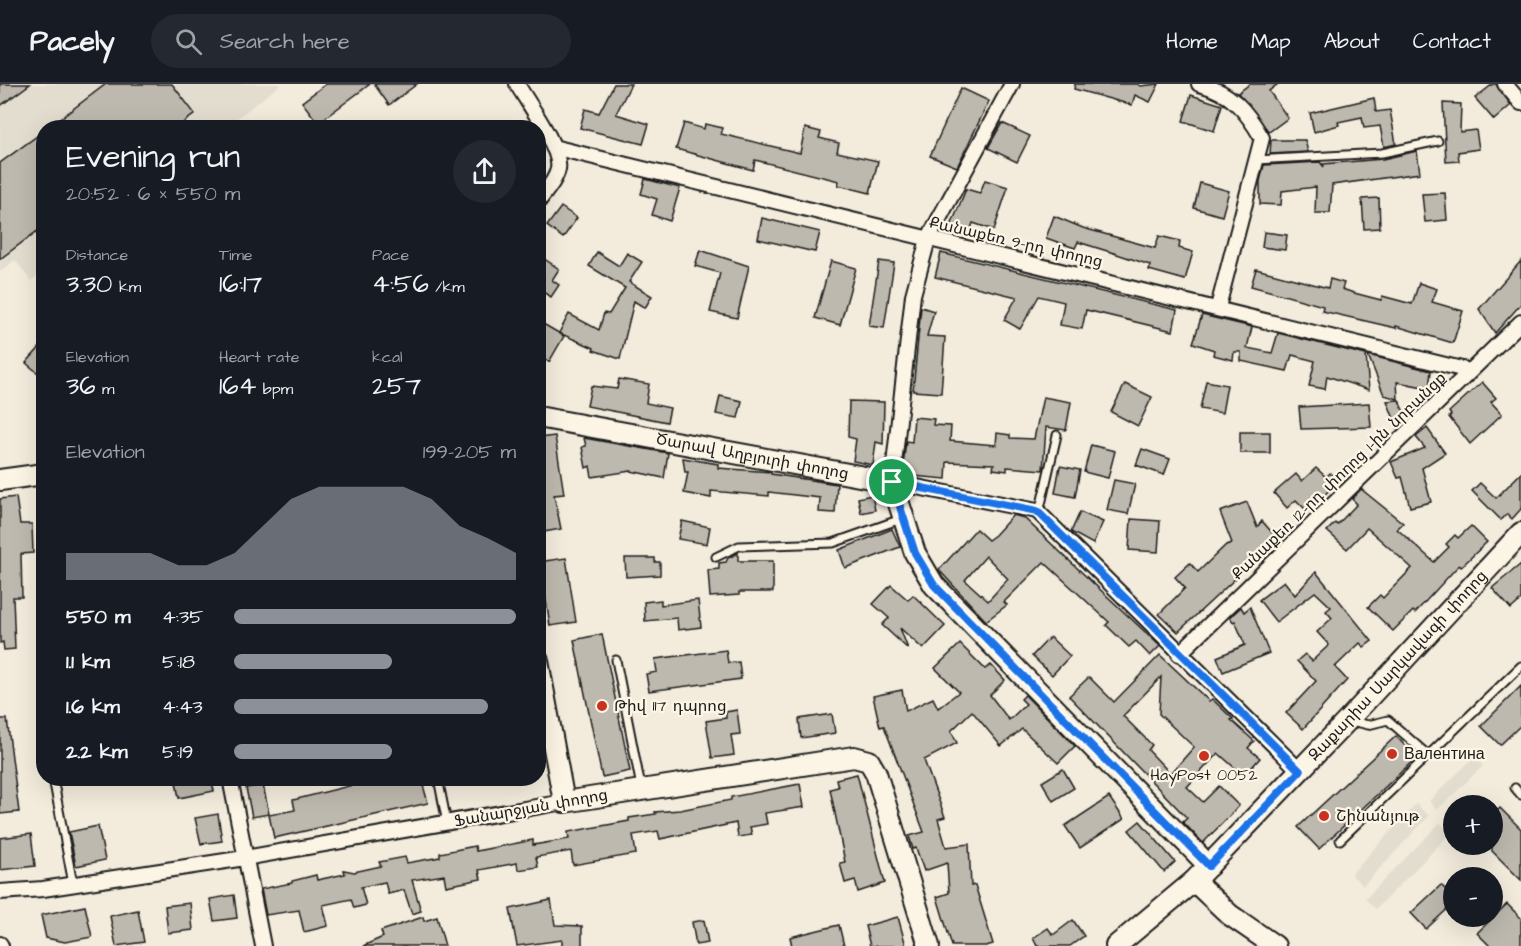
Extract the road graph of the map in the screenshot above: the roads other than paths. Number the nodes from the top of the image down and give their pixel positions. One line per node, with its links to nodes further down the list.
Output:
1 (517, 84): 6 (street)
2 (1012, 84): 12 (street)
3 (1199, 84): 10 (street)
4 (1505, 84): 5 (street)
5 (1521, 103)
6 (538, 120)
7 (546, 135): 9 (street)
8 (1438, 141): 10 (lane)
9 (553, 147): 11 (street); 12 (street, Քանաքեռ 9-րդ փողոց)
10 (1256, 160): 13 (street)
11 (546, 189)
12 (928, 239): 13 (street, Քանաքեռ 9-րդ փողոց); 20 (street)
13 (1218, 307): 15 (street, Քանաքեռ 9-րդ փողոց)
14 (1521, 322): 15 (street, Քանաքեռ 12-րդ փողոց 1-ին նրբանցք)
15 (1470, 371): 25 (street, Քանաքեռ 12-րդ փողոց 1-ին նրբանցք)
16 (546, 418): 20 (street, Ծարավ Աղբյուրի փողոց)
17 (1057, 435): 21 (lane)
18 (36, 475): 19 (street)
19 (0, 480)
20 (892, 482): 21 (street); 22 (street)
21 (1039, 513): 25 (street)
22 (903, 519): 24 (lane); 42 (street)
23 (1521, 533): 29 (street, Զաքարիա Սարկավագի փողոց)
24 (716, 557)
25 (1179, 654): 31 (street)
26 (616, 660): 36 (lane)
27 (1521, 666): 30 (lane)
28 (546, 704): 38 (street)
29 (1348, 720): 30 (lane); 31 (street, Զաքարիա Սարկավագի փողոց)
30 (1429, 756): 40 (lane)
31 (1300, 771): 42 (street, Զաքարիա Սարկավագի փողոց)
32 (55, 786): 44 (lane)
33 (232, 786): 41 (street)
34 (440, 786): 39 (lane)
35 (1515, 788): 37 (lane)
36 (641, 790): 38 (street, Ֆանարջյան փողոց); 48 (street, Ֆանարջյան փողոց)
37 (1521, 795)
38 (564, 802): 39 (street, Ֆանարջյան փողոց)
39 (447, 823): 41 (street, Ֆանարջյան փողոց)
40 (1340, 840)
41 (245, 858): 44 (street, Ֆանարջյան փողոց); 47 (street)
42 (1209, 866): 43 (street, Զաքարիա Սարկավագի փողոց)
43 (1194, 881): 46 (street, Զաքարիա Սարկավագի փողոց); 49 (street)
44 (74, 884): 45 (street, Ֆանարջյան փողոց)
45 (0, 892)
46 (1119, 945)
47 (263, 946)
48 (929, 946)
49 (1275, 946)

